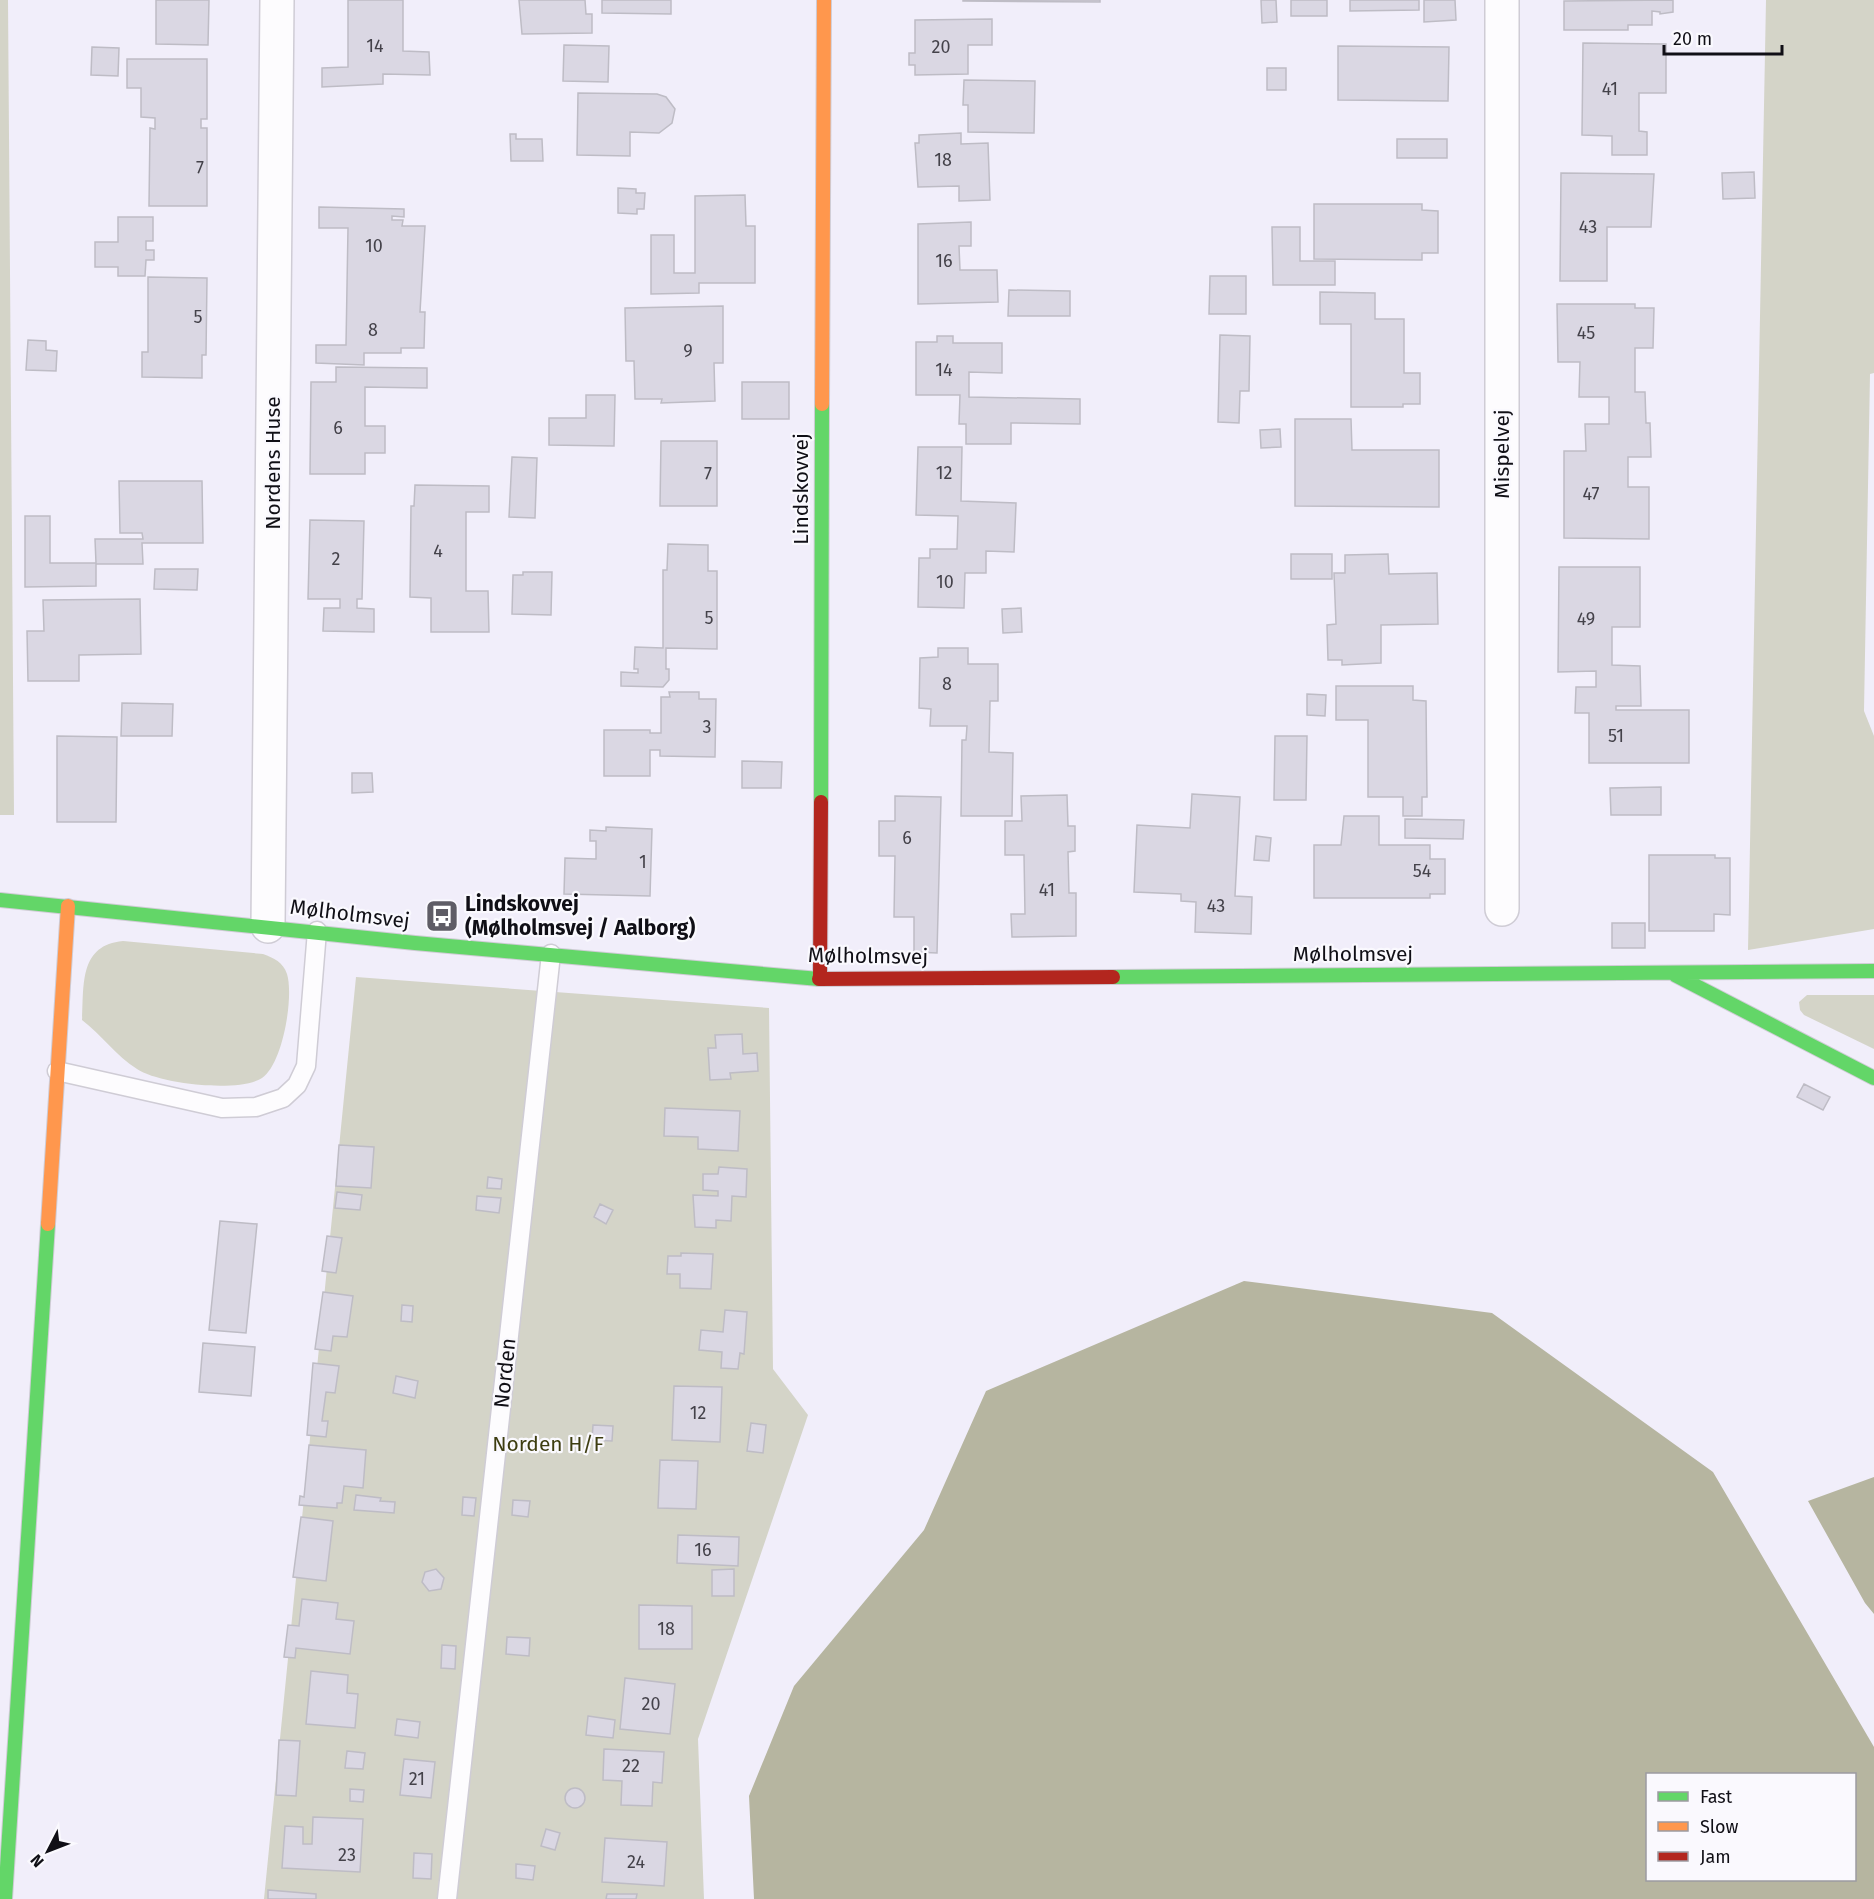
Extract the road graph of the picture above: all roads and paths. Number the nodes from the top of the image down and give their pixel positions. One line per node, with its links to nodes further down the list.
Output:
1 (277, 0): 7 (street, Nordens Huse)
2 (824, 0): 12 (street, Lindskovvej)
3 (1502, 0): 6 (street, Mispelvej)
4 (0, 900): 5 (street, Mølholmsvej)
5 (68, 906): 7 (street, Mølholmsvej); 13 (street)
6 (1502, 909)
7 (268, 926): 8 (street, Mølholmsvej)
8 (316, 931): 9 (street, Mølholmsvej); 13 (lane)
9 (552, 954): 12 (street, Mølholmsvej); 16 (lane, Norden)
10 (1874, 972): 11 (street, Mølholmsvej)
11 (1671, 973): 12 (street, Mølholmsvej); 14 (street, Mølholmsvej)
12 (820, 979)
13 (57, 1071): 15 (street)
14 (1874, 1078)
15 (5, 1899)
16 (447, 1899)

